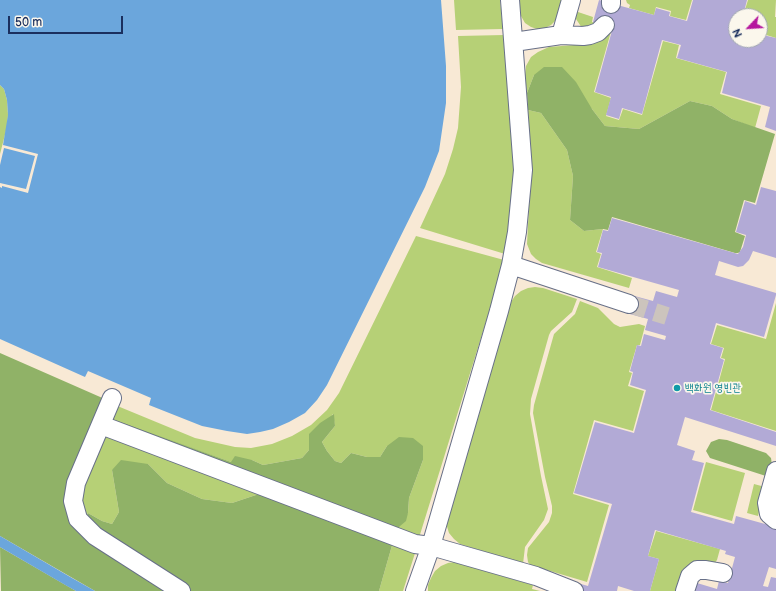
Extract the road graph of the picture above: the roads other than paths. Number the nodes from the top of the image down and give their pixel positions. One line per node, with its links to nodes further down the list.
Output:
1 (510, 0): 5 (street)
2 (571, 0): 4 (street)
3 (605, 25): 4 (street)
4 (561, 35): 5 (street)
5 (514, 42): 6 (street)
6 (511, 265): 7 (street); 12 (street)
7 (629, 304)
8 (112, 398): 9 (street)
9 (101, 425): 12 (street); 14 (street)
10 (776, 471): 11 (street)
11 (776, 520)
12 (431, 546): 15 (street); 16 (street)
13 (723, 573): 17 (street)
14 (181, 591)
15 (415, 591)
16 (574, 591)
17 (685, 591)

